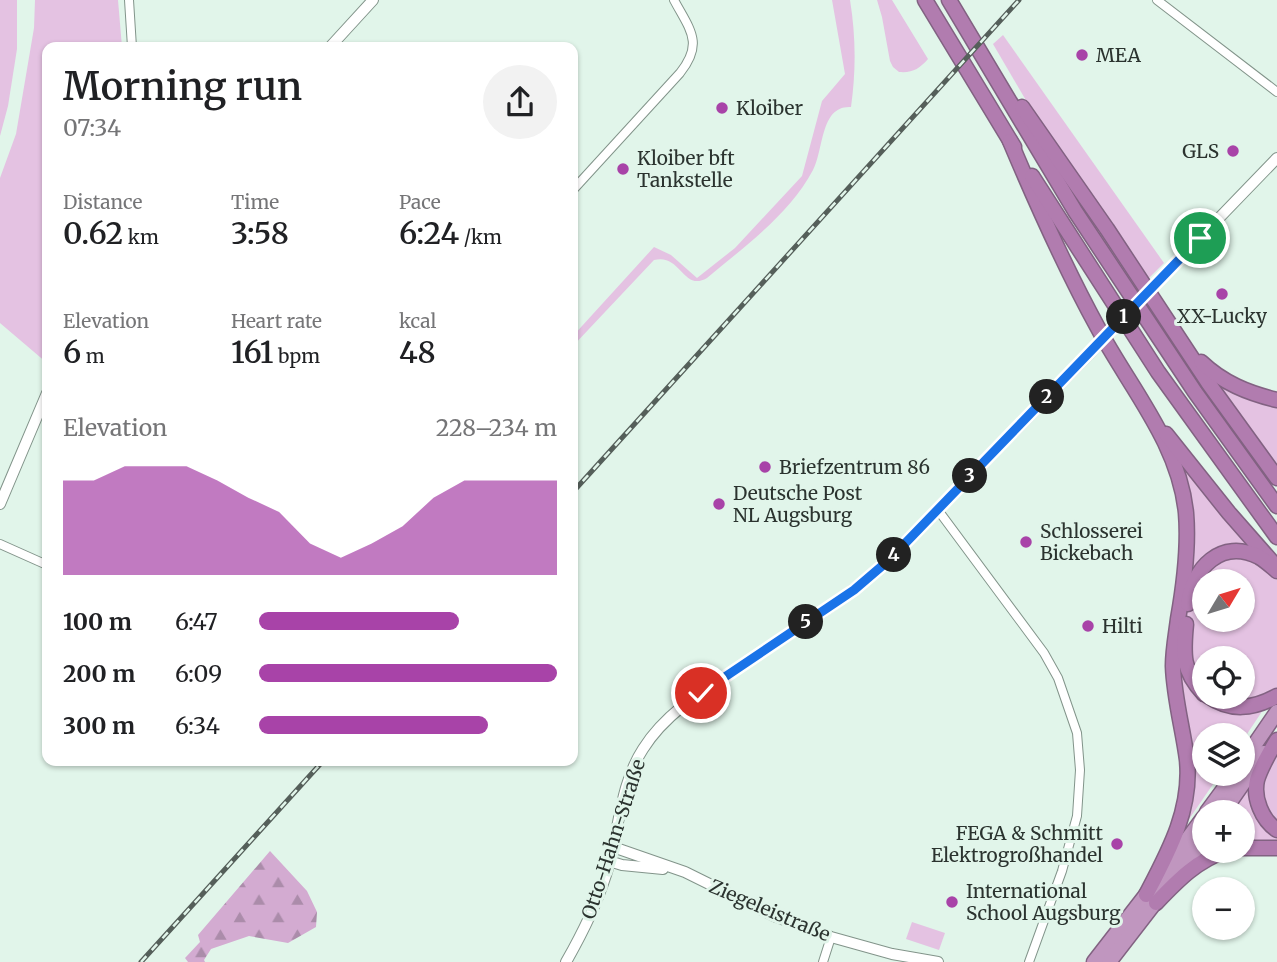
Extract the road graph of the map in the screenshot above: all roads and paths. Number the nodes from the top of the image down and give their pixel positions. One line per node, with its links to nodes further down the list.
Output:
1 (129, 0): 7 (street)
2 (373, 0): 8 (street)
3 (674, 0): 13 (street)
4 (925, 0): 11 (highway)
5 (949, 0): 9 (highway)
6 (1157, 0): 10 (street)
7 (132, 42)
8 (335, 42)
9 (991, 71): 14 (highway); 20 (highway)
10 (1277, 92)
11 (1010, 141): 17 (highway); 22 (highway)
12 (1277, 158): 21 (street, Otto-Hahn-Straße, bridge)
13 (578, 184)
14 (1182, 344): 15 (highway); 18 (highway)
15 (1277, 400)
16 (42, 405): 19 (street)
17 (1152, 417): 25 (highway); 43 (highway)
18 (1277, 478)
19 (0, 504)
20 (1277, 506)
21 (938, 510): 36 (street, Otto-Hahn-Straße); 48 (street)
22 (1277, 537)
23 (0, 544): 24 (street)
24 (42, 563)
25 (1277, 570): 26 (highway)
26 (1192, 678)
27 (1277, 696): 28 (highway)
28 (1255, 705)
29 (1277, 712): 32 (highway)
30 (1277, 734): 33 (highway)
31 (1277, 740): 34 (highway)
32 (1255, 744)
33 (1231, 800)
34 (1277, 830)
35 (1192, 836): 43 (highway)
36 (613, 847): 40 (street, Otto-Hahn-Straße); 42 (street, Ziegeleistraße)
37 (1255, 848): 38 (highway)
38 (1277, 848)
39 (1192, 853): 43 (highway)
40 (609, 861): 42 (street, Ziegeleistraße); 45 (street, Otto-Hahn-Straße)
41 (1200, 863): 43 (highway)
42 (685, 872): 44 (street, Ziegeleistraße)
43 (1151, 899): 49 (highway); 50 (highway)
44 (831, 937): 46 (street); 47 (street, Ziegeleistraße)
45 (566, 962)
46 (823, 962)
47 (938, 962)
48 (1029, 962)
49 (1094, 962)
50 (1109, 962)

